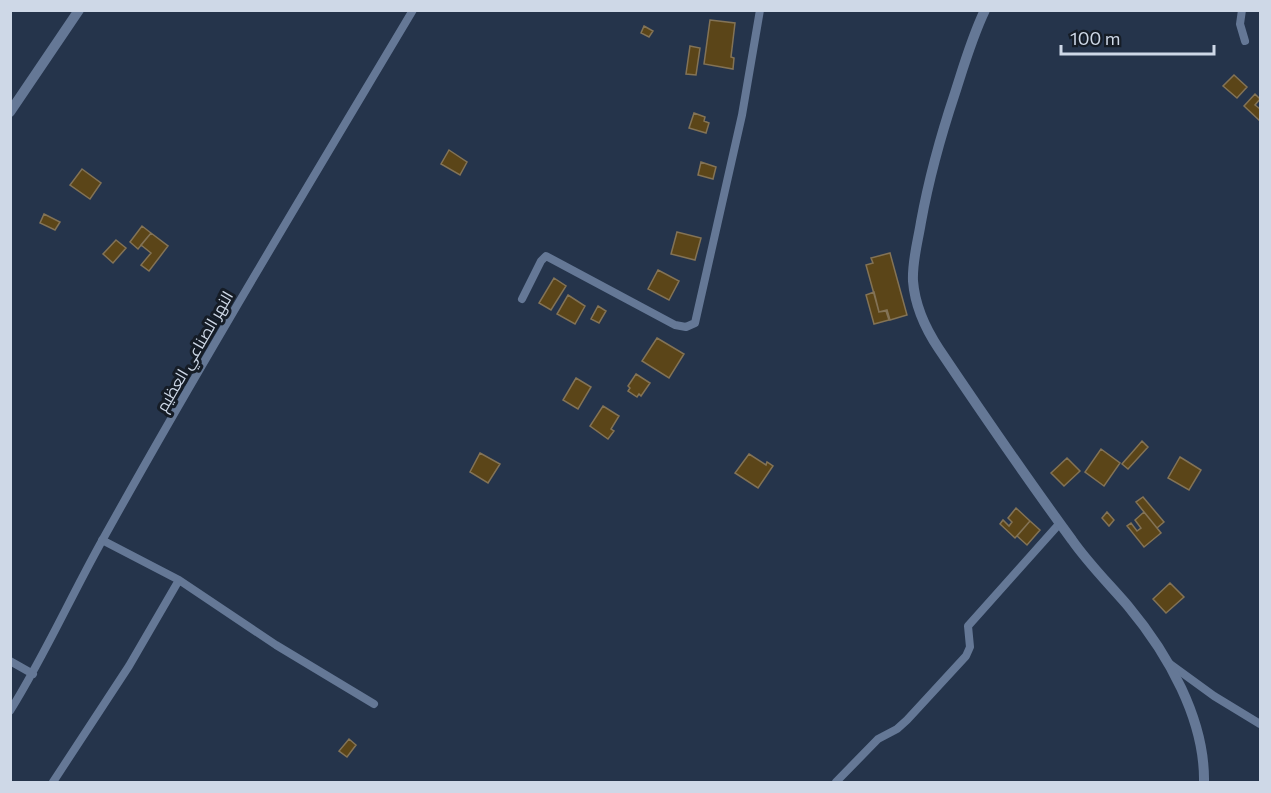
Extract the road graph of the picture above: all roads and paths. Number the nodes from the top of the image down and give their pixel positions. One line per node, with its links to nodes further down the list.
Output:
1 (79, 10): 7 (street)
2 (413, 10): 10 (street, النهر الصناعي العظيم)
3 (760, 10): 8 (street)
4 (985, 10): 9 (street)
5 (1242, 10): 6 (street)
6 (1245, 41)
7 (10, 112)
8 (522, 299)
9 (1060, 523): 12 (street); 19 (street)
10 (102, 540): 11 (street); 14 (street, النهر الصناعي العظيم)
11 (179, 580): 15 (street); 18 (street)
12 (1165, 660): 17 (street); 20 (street)
13 (10, 661): 14 (street)
14 (33, 674): 16 (street, النهر الصناعي العظيم)
15 (374, 704)
16 (10, 711)
17 (1260, 724)
18 (53, 783)
19 (836, 783)
20 (1204, 783)

